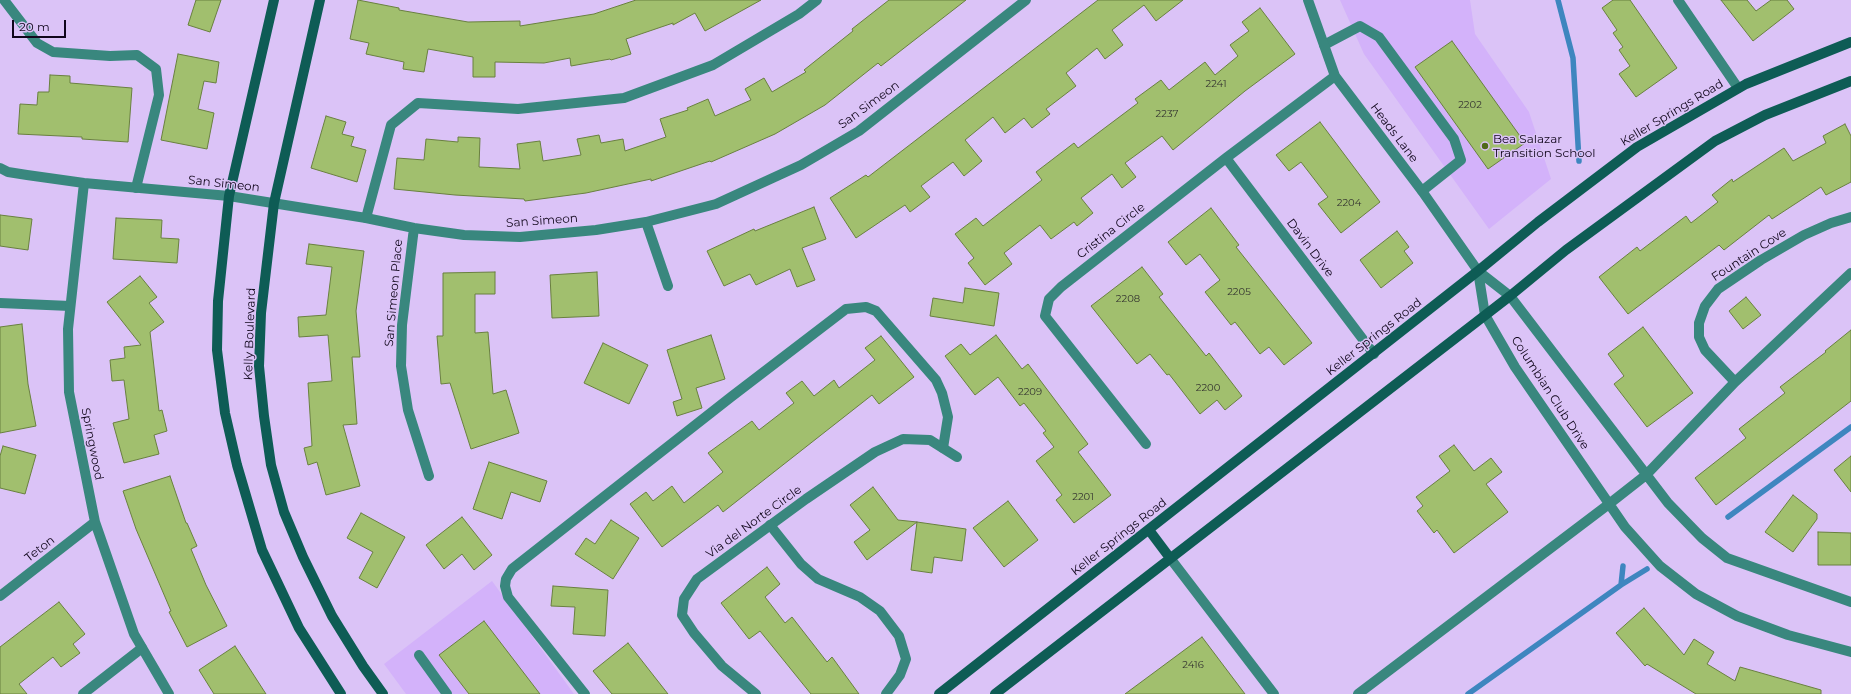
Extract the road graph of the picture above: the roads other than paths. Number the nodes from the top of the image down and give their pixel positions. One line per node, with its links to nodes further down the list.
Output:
1 (4, 0): 16 (street)
2 (274, 0): 18 (main road)
3 (320, 0): 19 (main road, Kelly Boulevard)
4 (817, 0): 21 (street)
5 (1026, 0): 22 (street, San Simeon)
6 (1308, 0): 9 (street, Heads Lane)
7 (1678, 0): 12 (street)
8 (1851, 42): 12 (main road, Keller Springs Road)
9 (1324, 45): 10 (street, Heads Lane); 17 (street)
10 (1334, 76): 13 (street, Cristina Circle); 17 (street, Heads Lane)
11 (1851, 81): 27 (main road)
12 (1738, 88): 24 (main road, Keller Springs Road)
13 (1226, 158): 31 (street, Davin Drive); 33 (street, Cristina Circle)
14 (0, 168): 15 (street, San Simeon)
15 (84, 183): 16 (street, San Simeon); 29 (street, Springwood)
16 (136, 188): 18 (street, San Simeon)
17 (1422, 191): 24 (street, Heads Lane)
18 (230, 196): 19 (street, San Simeon); 50 (main road)
19 (274, 203): 21 (street, San Simeon); 51 (main road, Kelly Boulevard)
20 (1851, 217): 32 (street, Fountain Cove)
21 (366, 218): 23 (street, San Simeon)
22 (646, 222): 23 (street, San Simeon); 26 (street)
23 (414, 228): 37 (street, San Simeon Place)
24 (1478, 272): 27 (street, Columbian Club Drive); 30 (street, Columbian Club Drive); 31 (main road, Keller Springs Road)
25 (1851, 273): 32 (street)
26 (668, 286)
27 (1510, 296): 30 (main road); 36 (street, Columbian Club Drive)
28 (0, 303): 29 (street)
29 (70, 306): 39 (street, Springwood)
30 (1485, 315): 38 (street, Columbian Club Drive); 42 (main road)
31 (1374, 354): 41 (main road, Keller Springs Road)
32 (1735, 382): 36 (street)
33 (1146, 444)
34 (943, 448): 35 (street, Via del Norte Circle); 40 (street, Via del Norte Circle); 53 (street)
35 (957, 457)
36 (1646, 475): 38 (street); 44 (street, Columbian Club Drive)
37 (429, 476)
38 (1610, 504): 46 (street, Columbian Club Drive); 59 (street)
39 (95, 522): 43 (street, Teton); 45 (street, Springwood)
40 (770, 526): 54 (street, Via del Norte Circle); 55 (street)
41 (1149, 530): 42 (main road); 56 (main road, Keller Springs Road)
42 (1170, 558): 57 (main road); 58 (street)
43 (0, 596)
44 (1851, 602)
45 (142, 648): 48 (street); 49 (street, Springwood)
46 (1851, 652)
47 (419, 655): 52 (street)
48 (83, 694)
49 (169, 694)
50 (341, 694)
51 (383, 694)
52 (447, 694)
53 (585, 694)
54 (756, 694)
55 (886, 694)
56 (939, 694)
57 (995, 694)
58 (1274, 694)
59 (1358, 694)

